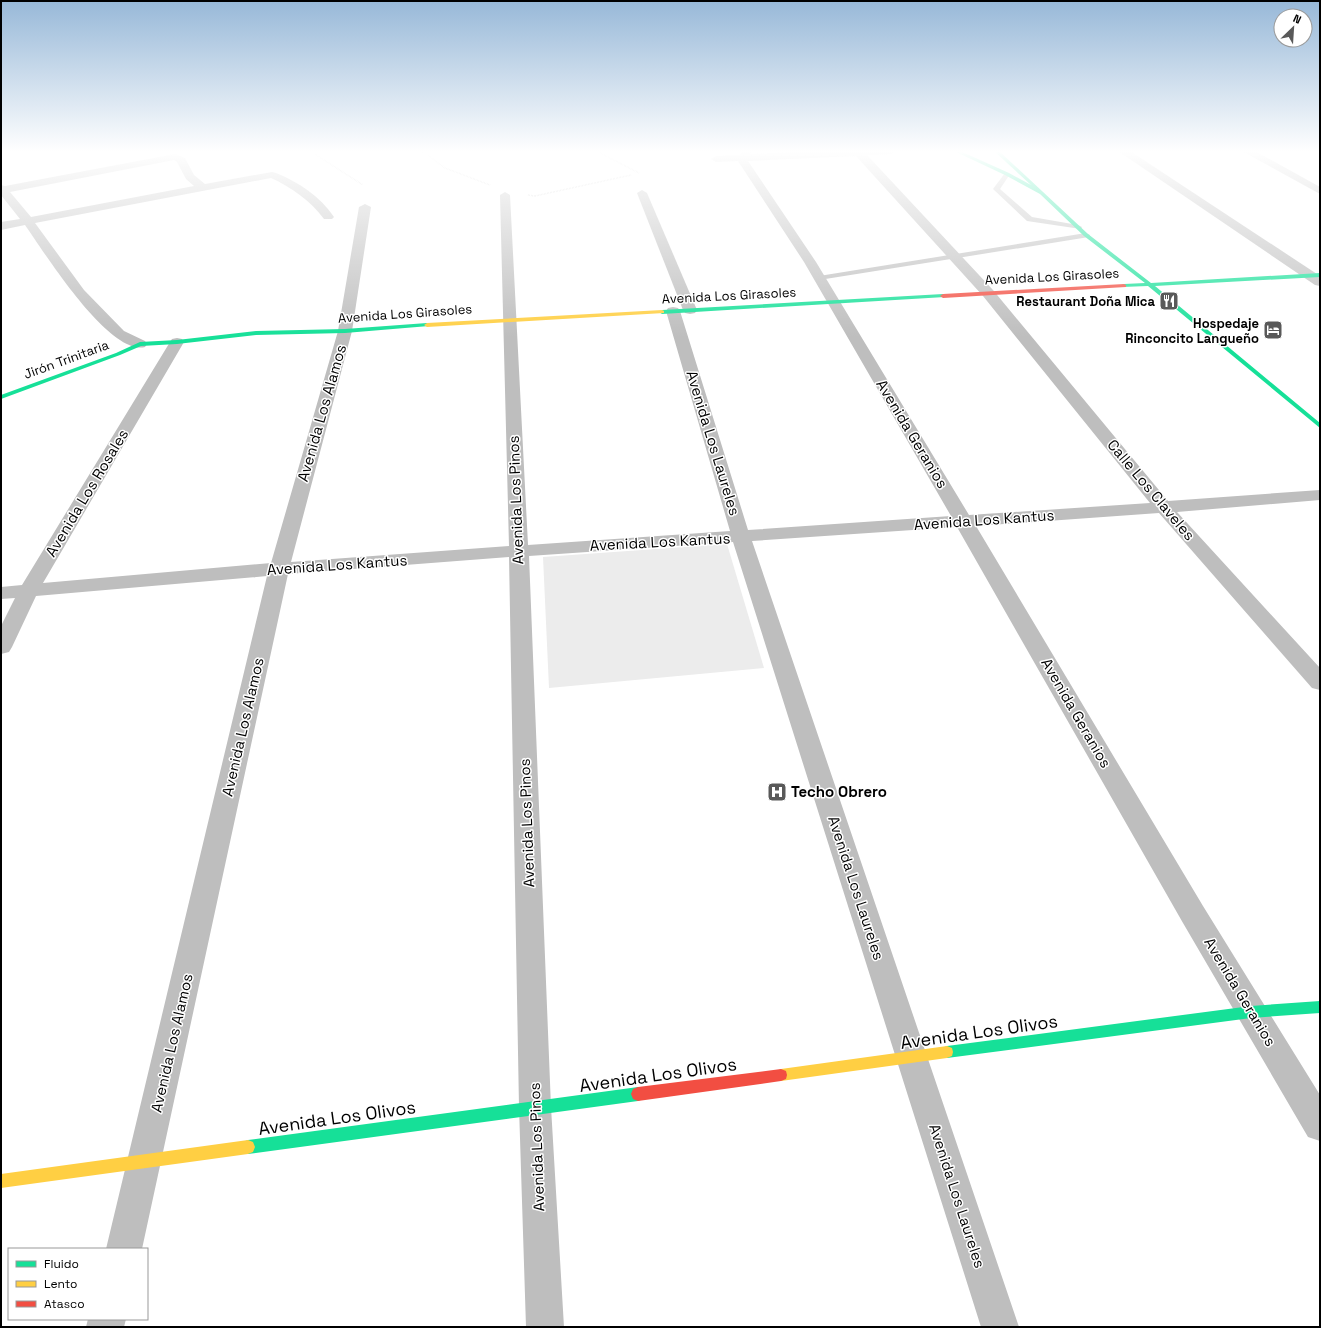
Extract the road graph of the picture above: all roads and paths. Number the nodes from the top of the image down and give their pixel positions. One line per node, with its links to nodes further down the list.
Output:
1 (21, 213): 13 (street)
2 (73, 213): 13 (street)
3 (326, 213): 12 (street)
4 (362, 213): 25 (street, Avenida Los Alamos)
5 (506, 213): 24 (street, Avenida Los Pinos)
6 (649, 213): 23 (street, Avenida Los Laureles)
7 (780, 213): 18 (street, Avenida Geranios)
8 (915, 213): 17 (street, Calle Los Claveles)
9 (1023, 213): 15 (lane)
10 (1063, 213): 15 (main road)
11 (1217, 213): 19 (street)
12 (328, 217)
13 (28, 221): 14 (street); 27 (street)
14 (1, 226)
15 (1078, 227): 16 (main road)
16 (1086, 235): 17 (lane); 20 (main road)
17 (955, 256): 18 (lane); 21 (street, Calle Los Claveles)
18 (819, 278): 22 (street, Avenida Geranios)
19 (1317, 278): 20 (main road, Avenida Los Girasoles)
20 (1149, 284): 21 (main road, Avenida Los Girasoles); 29 (main road)
21 (988, 293): 22 (main road, Avenida Los Girasoles); 31 (street, Calle Los Claveles)
22 (832, 302): 23 (main road, Avenida Los Girasoles); 32 (street, Avenida Geranios)
23 (682, 311): 24 (main road, Avenida Los Girasoles); 33 (street, Avenida Los Laureles)
24 (509, 320): 25 (main road, Avenida Los Girasoles); 34 (street, Avenida Los Pinos)
25 (345, 331): 26 (main road, Avenida Los Girasoles); 35 (street, Avenida Los Alamos)
26 (177, 342): 27 (main road, Avenida Los Girasoles); 36 (street, Avenida Los Rosales)
27 (140, 344): 28 (main road, Jirón Trinitaria)
28 (1, 397)
29 (1320, 426)
30 (1320, 495): 31 (street, Avenida Los Kantus)
31 (1164, 508): 32 (street, Avenida Los Kantus); 39 (street, Calle Los Claveles)
32 (965, 521): 33 (street, Avenida Los Kantus); 41 (street, Avenida Geranios)
33 (741, 537): 34 (street, Avenida Los Kantus); 42 (street, Avenida Los Laureles)
34 (519, 551): 35 (street, Avenida Los Kantus); 43 (street, Avenida Los Pinos)
35 (279, 569): 36 (street, Avenida Los Kantus); 45 (street, Avenida Los Alamos)
36 (30, 590): 37 (street, Avenida Los Kantus); 38 (street, Avenida Los Rosales)
37 (1, 593)
38 (1, 647)
39 (1320, 682)
40 (1320, 1007): 41 (main road, Avenida Los Olivos)
41 (1251, 1012): 42 (main road, Avenida Los Olivos); 44 (street, Avenida Geranios)
42 (911, 1057): 43 (main road, Avenida Los Olivos); 49 (street, Avenida Los Laureles)
43 (535, 1107): 45 (main road, Avenida Los Olivos); 48 (street, Avenida Los Pinos)
44 (1320, 1125)
45 (145, 1161): 46 (main road, Avenida Los Olivos); 47 (street, Avenida Los Alamos)
46 (1, 1181)
47 (124, 1248)
48 (545, 1327)
49 (1000, 1327)

